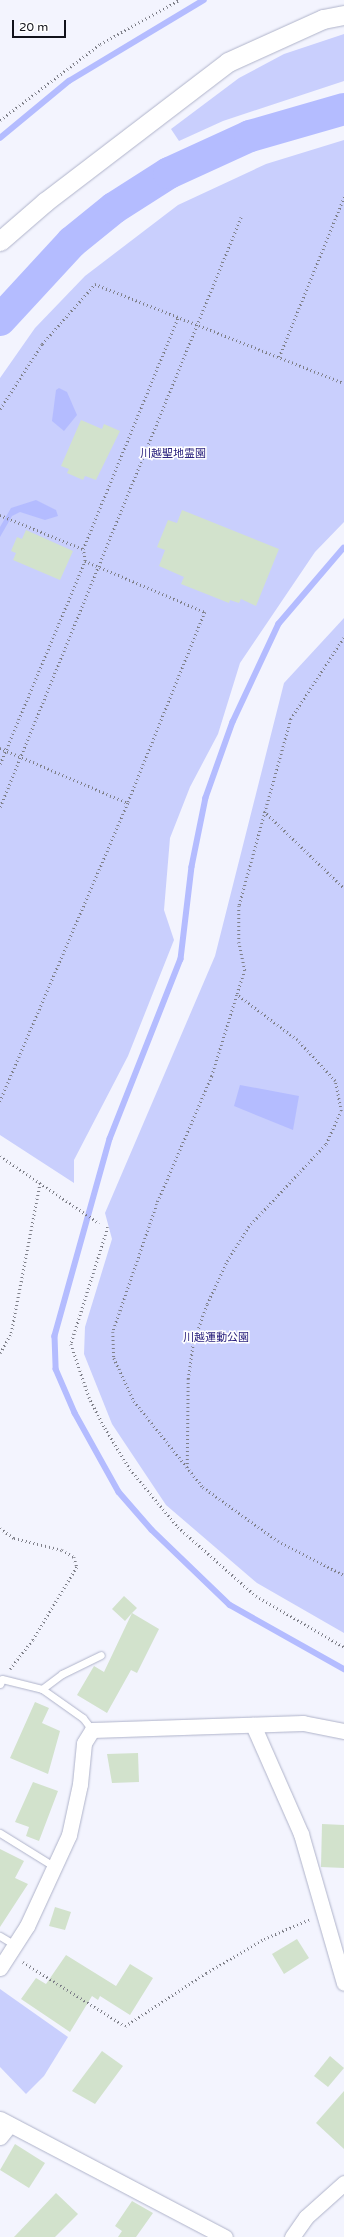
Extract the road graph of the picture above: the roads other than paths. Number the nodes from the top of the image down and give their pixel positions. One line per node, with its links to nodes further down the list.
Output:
1 (344, 15): 2 (street)
2 (0, 241)
3 (101, 1655): 5 (lane)
4 (1, 1682): 5 (lane)
5 (42, 1689): 7 (lane)
6 (253, 1725): 7 (street); 8 (street); 14 (street)
7 (92, 1730): 10 (street)
8 (344, 1731)
9 (0, 1833): 10 (lane)
10 (55, 1867): 12 (street)
11 (0, 1936): 12 (lane)
12 (12, 1949): 13 (street)
13 (0, 1968)
14 (344, 1983)
15 (3, 2127): 17 (street)
16 (344, 2183): 18 (street)
17 (225, 2237)
18 (292, 2237)

